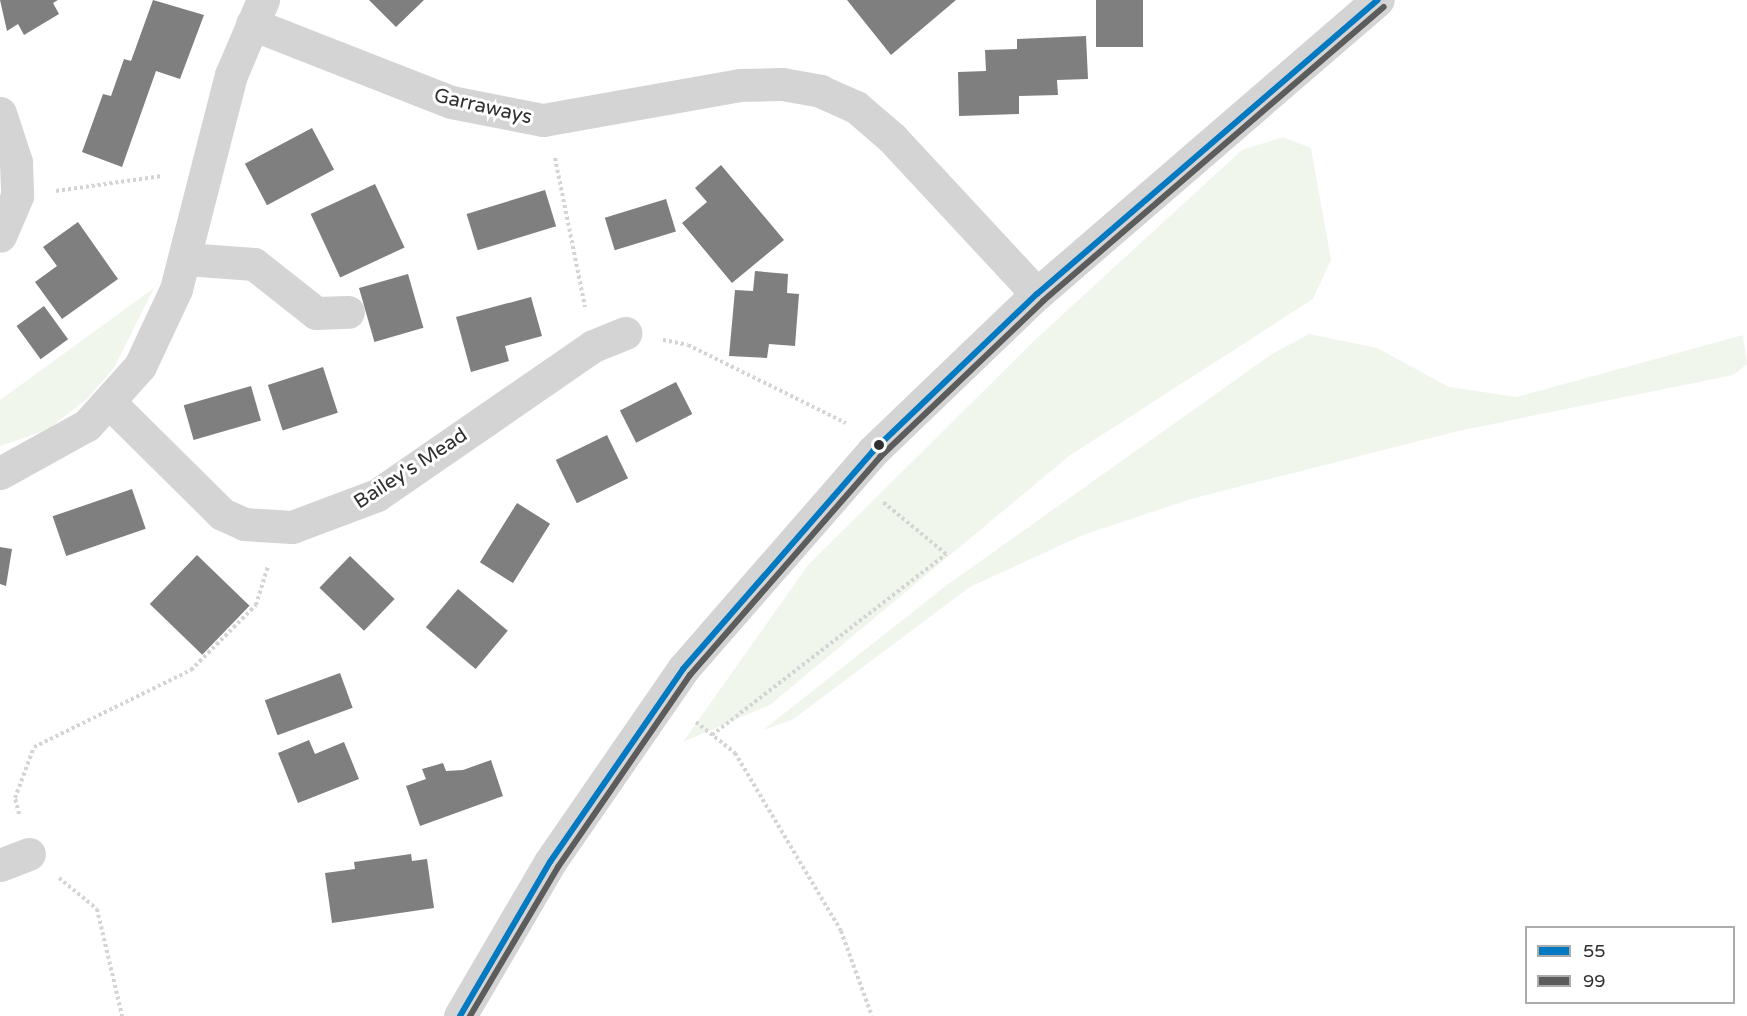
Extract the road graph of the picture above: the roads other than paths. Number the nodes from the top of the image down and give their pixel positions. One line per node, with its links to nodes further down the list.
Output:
1 (1378, 0): 6 (street)
2 (257, 12): 5 (street, Garraways); 6 (street, Garraways)
3 (0, 113): 4 (street)
4 (0, 236)
5 (186, 259): 7 (street); 9 (street, Garraways)
6 (1037, 294): 11 (street)
7 (348, 312)
8 (625, 333): 9 (street, Bailey's Mead)
9 (111, 404): 10 (street, Garraways)
10 (0, 473)
11 (460, 1016)

